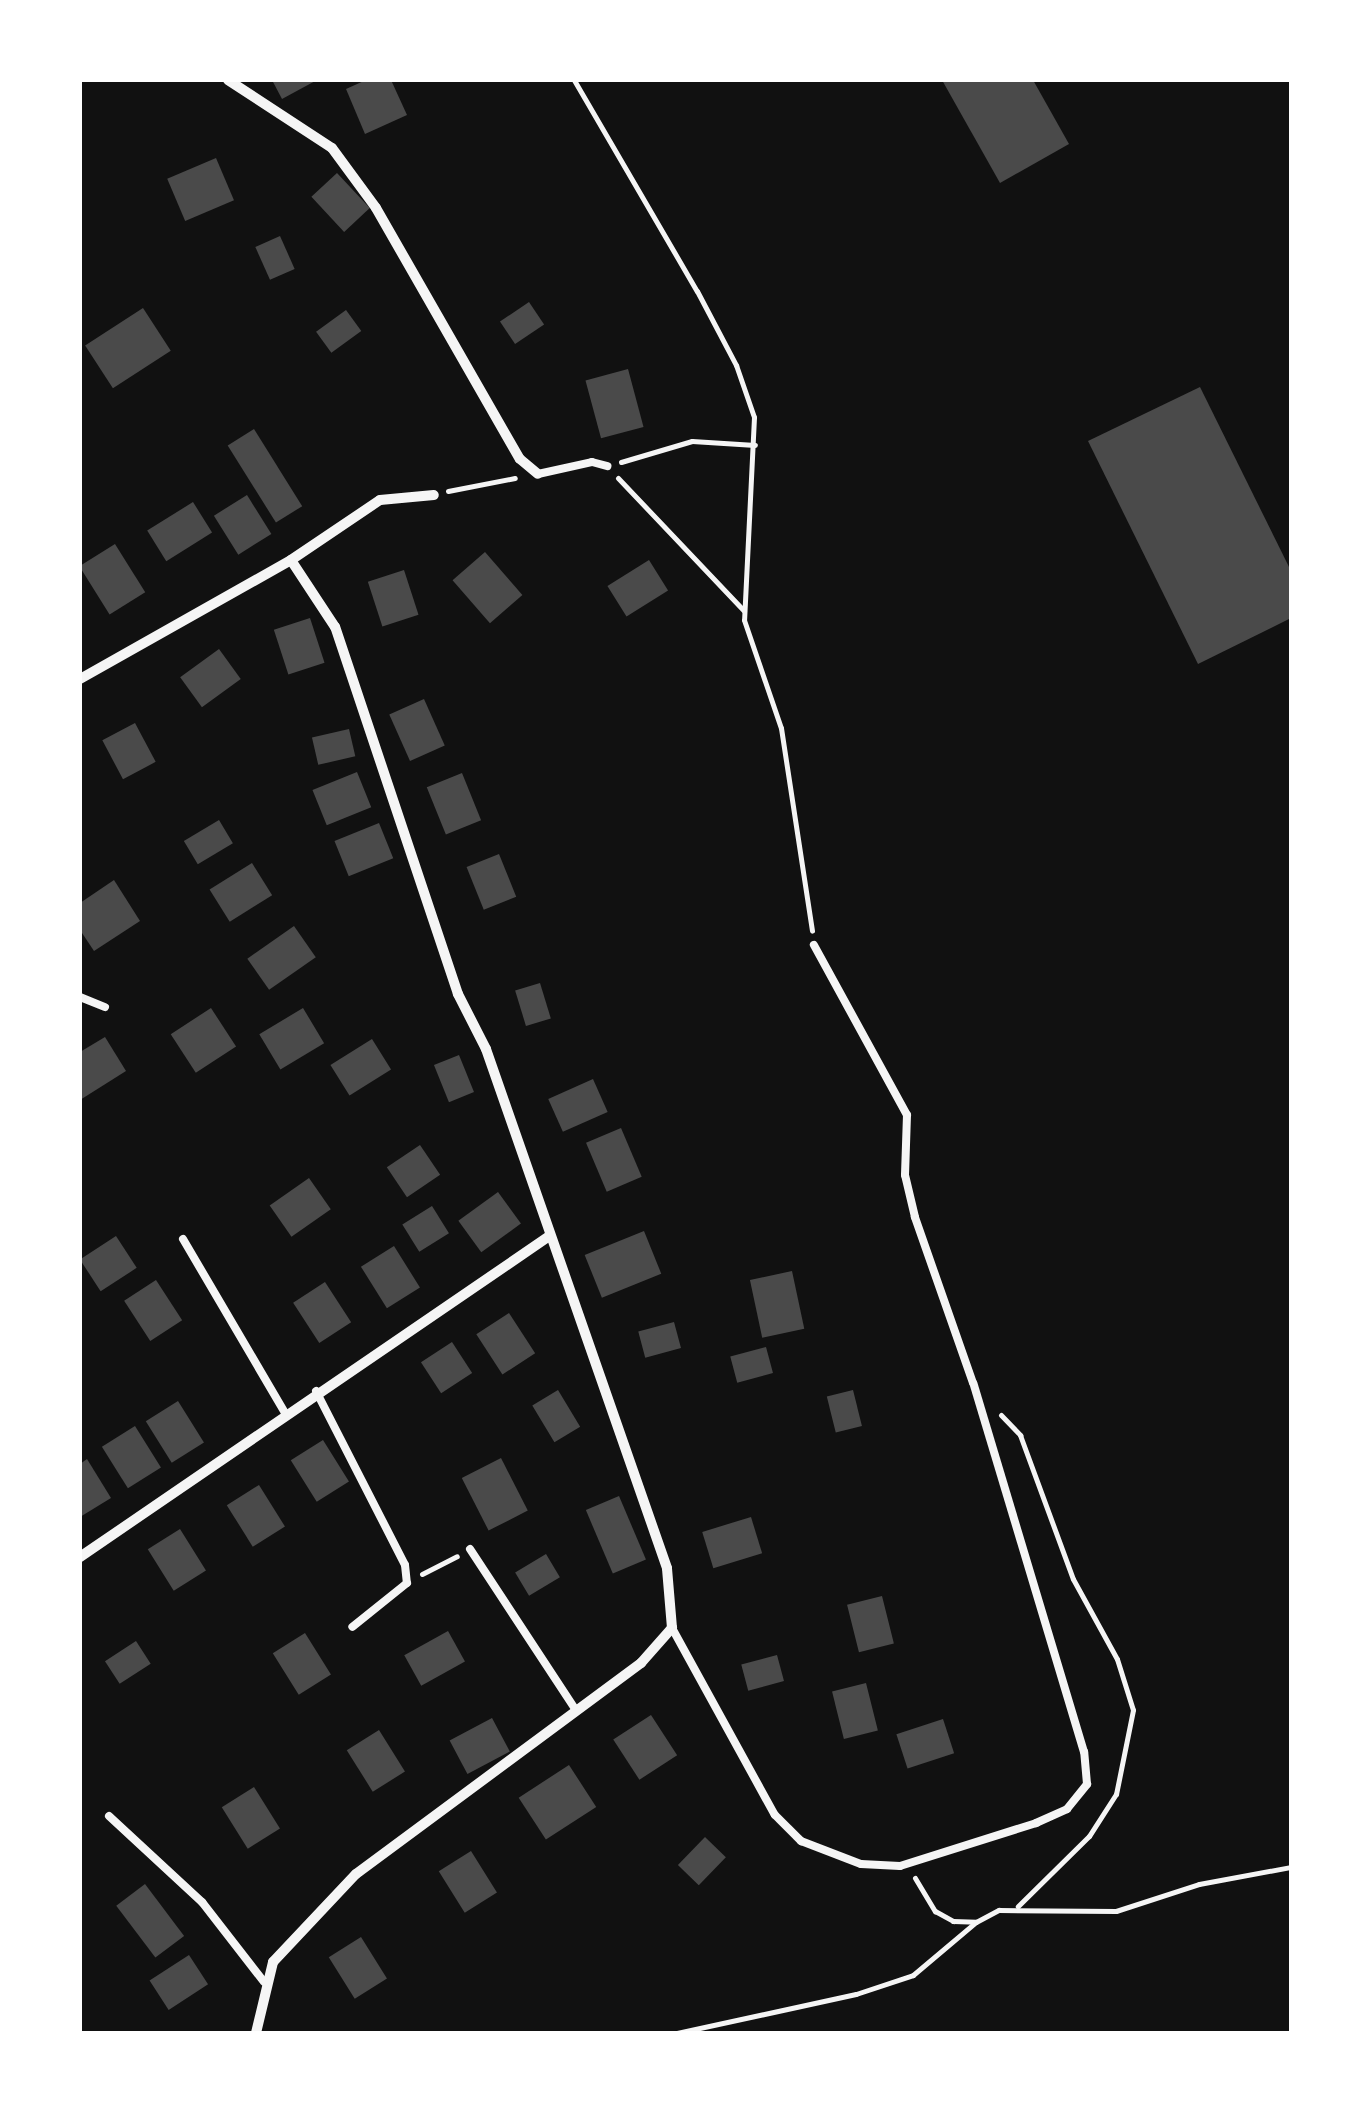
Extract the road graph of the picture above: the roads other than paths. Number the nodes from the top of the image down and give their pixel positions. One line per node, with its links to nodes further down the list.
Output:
1 (228, 80): 3 (street)
2 (607, 466): 3 (lane)
3 (538, 474)
4 (434, 495): 5 (street)
5 (291, 560): 6 (street); 10 (street)
6 (80, 678)
7 (814, 945): 17 (lane)
8 (80, 997): 9 (lane)
9 (105, 1008)
10 (548, 1237): 12 (street); 17 (street)
11 (183, 1239): 13 (lane)
12 (316, 1392): 13 (street); 16 (lane)
13 (284, 1413): 15 (street)
14 (470, 1549): 18 (lane)
15 (80, 1556)
16 (352, 1627)
17 (672, 1628): 18 (street)
18 (575, 1709): 20 (street)
19 (109, 1816): 20 (lane)
20 (264, 1982): 21 (street)
21 (256, 2033)

